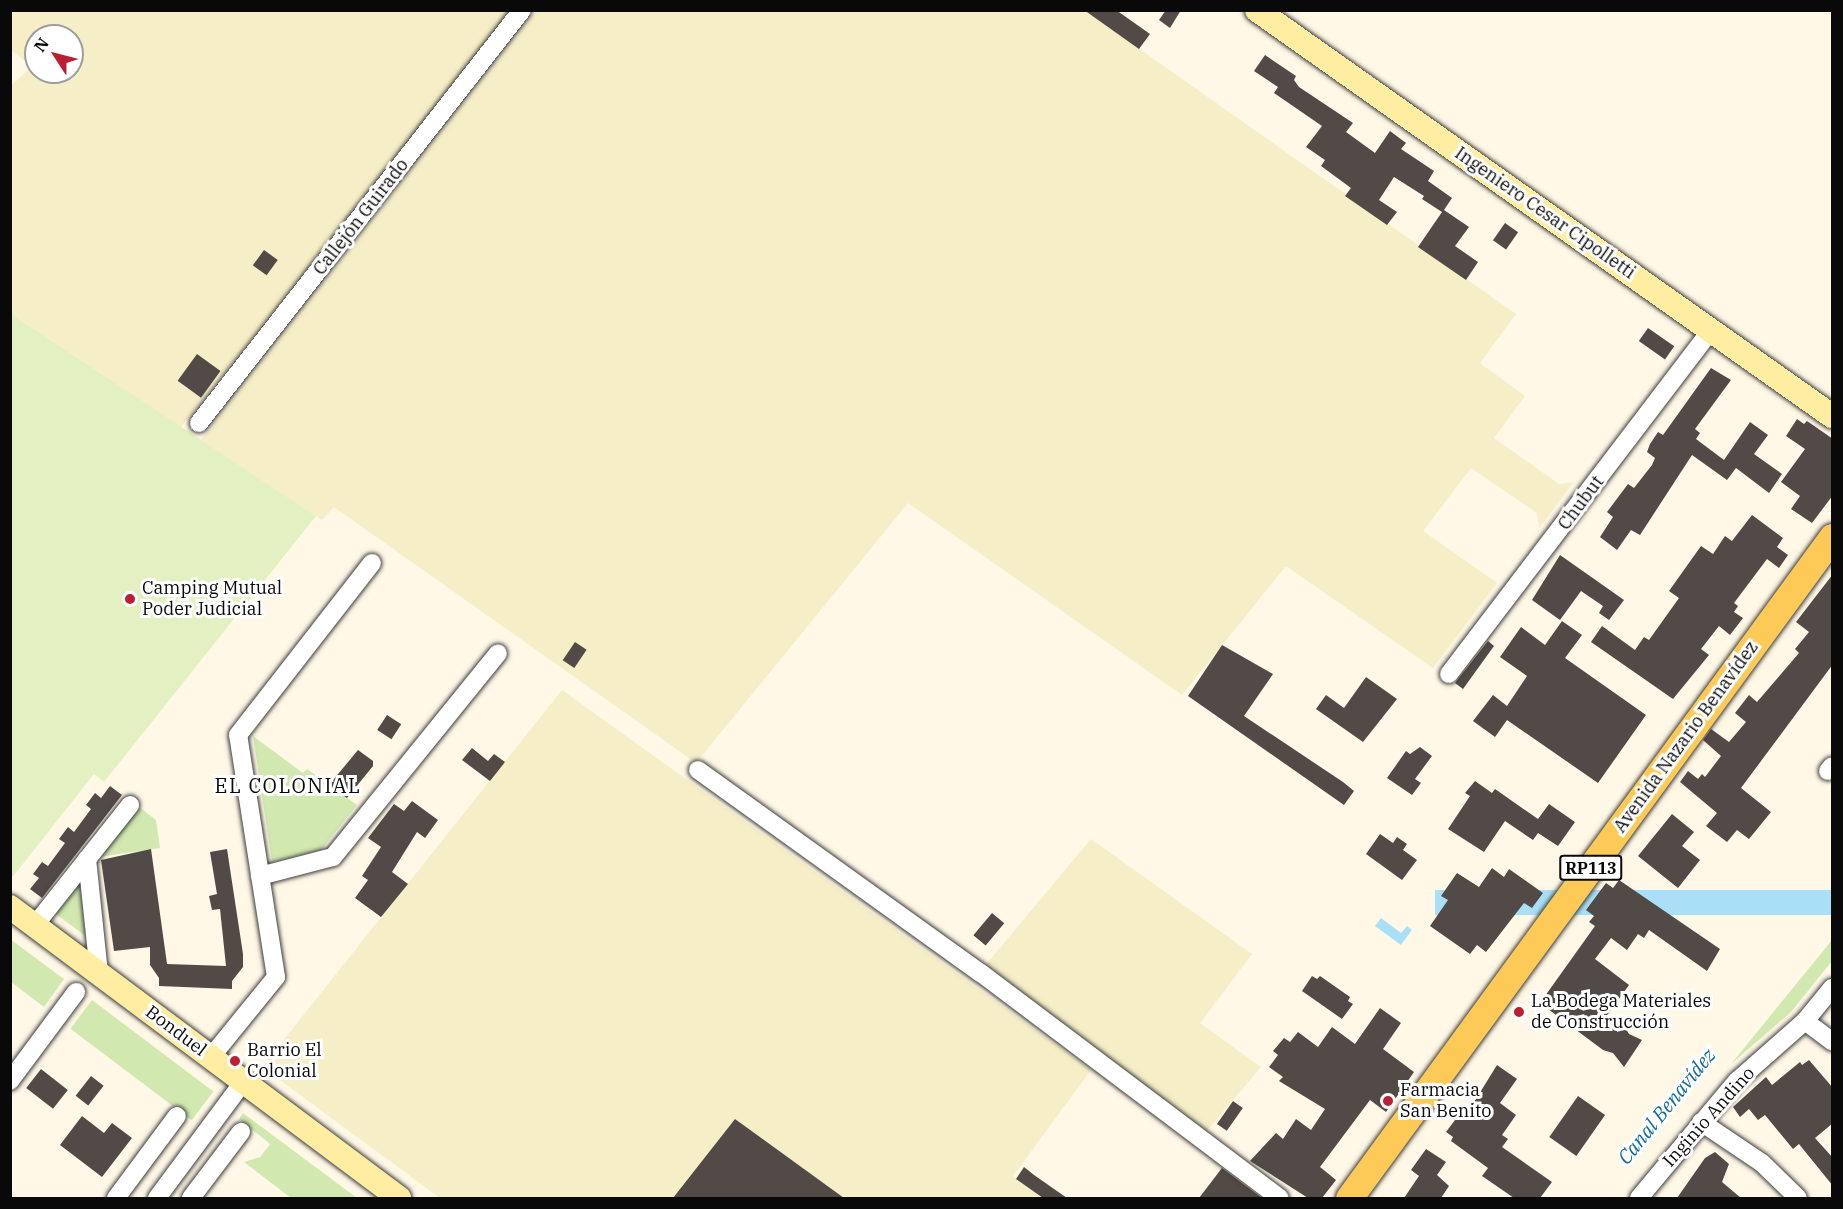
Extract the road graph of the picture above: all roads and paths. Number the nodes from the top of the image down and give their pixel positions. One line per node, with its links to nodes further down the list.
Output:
1 (522, 10): 5 (street, Callejón Guirado)
2 (1257, 10): 3 (street, Ingeniero Cesar Cipolletti)
3 (1711, 330): 4 (street, Ingeniero Cesar Cipolletti); 9 (street, Chubut)
4 (1833, 416)
5 (199, 423)
6 (1833, 537): 32 (main road, Avenida Nazario Benavídez / RP113)
7 (372, 563): 13 (street)
8 (498, 653): 13 (street)
9 (1449, 674)
10 (698, 770): 31 (street)
11 (130, 805): 12 (street)
12 (87, 859): 15 (street); 16 (street)
13 (260, 876): 21 (street)
14 (10, 907): 15 (street, Bonduel)
15 (35, 925): 16 (street, Bonduel)
16 (99, 973): 21 (street, Bonduel)
17 (1833, 988): 19 (street, Inginio Andino)
18 (76, 992): 22 (street)
19 (1805, 1021): 20 (street); 25 (street, Inginio Andino)
20 (1833, 1041)
21 (211, 1057): 23 (street, Bonduel)
22 (10, 1081)
23 (243, 1082): 28 (street); 30 (street, Bonduel)
24 (177, 1116): 27 (street)
25 (1701, 1122): 33 (street, Inginio Andino); 34 (street)
26 (240, 1132): 29 (street)
27 (116, 1198)
28 (157, 1198)
29 (191, 1198)
30 (399, 1198)
31 (1280, 1198)
32 (1349, 1198)
33 (1639, 1198)
34 (1798, 1198)

